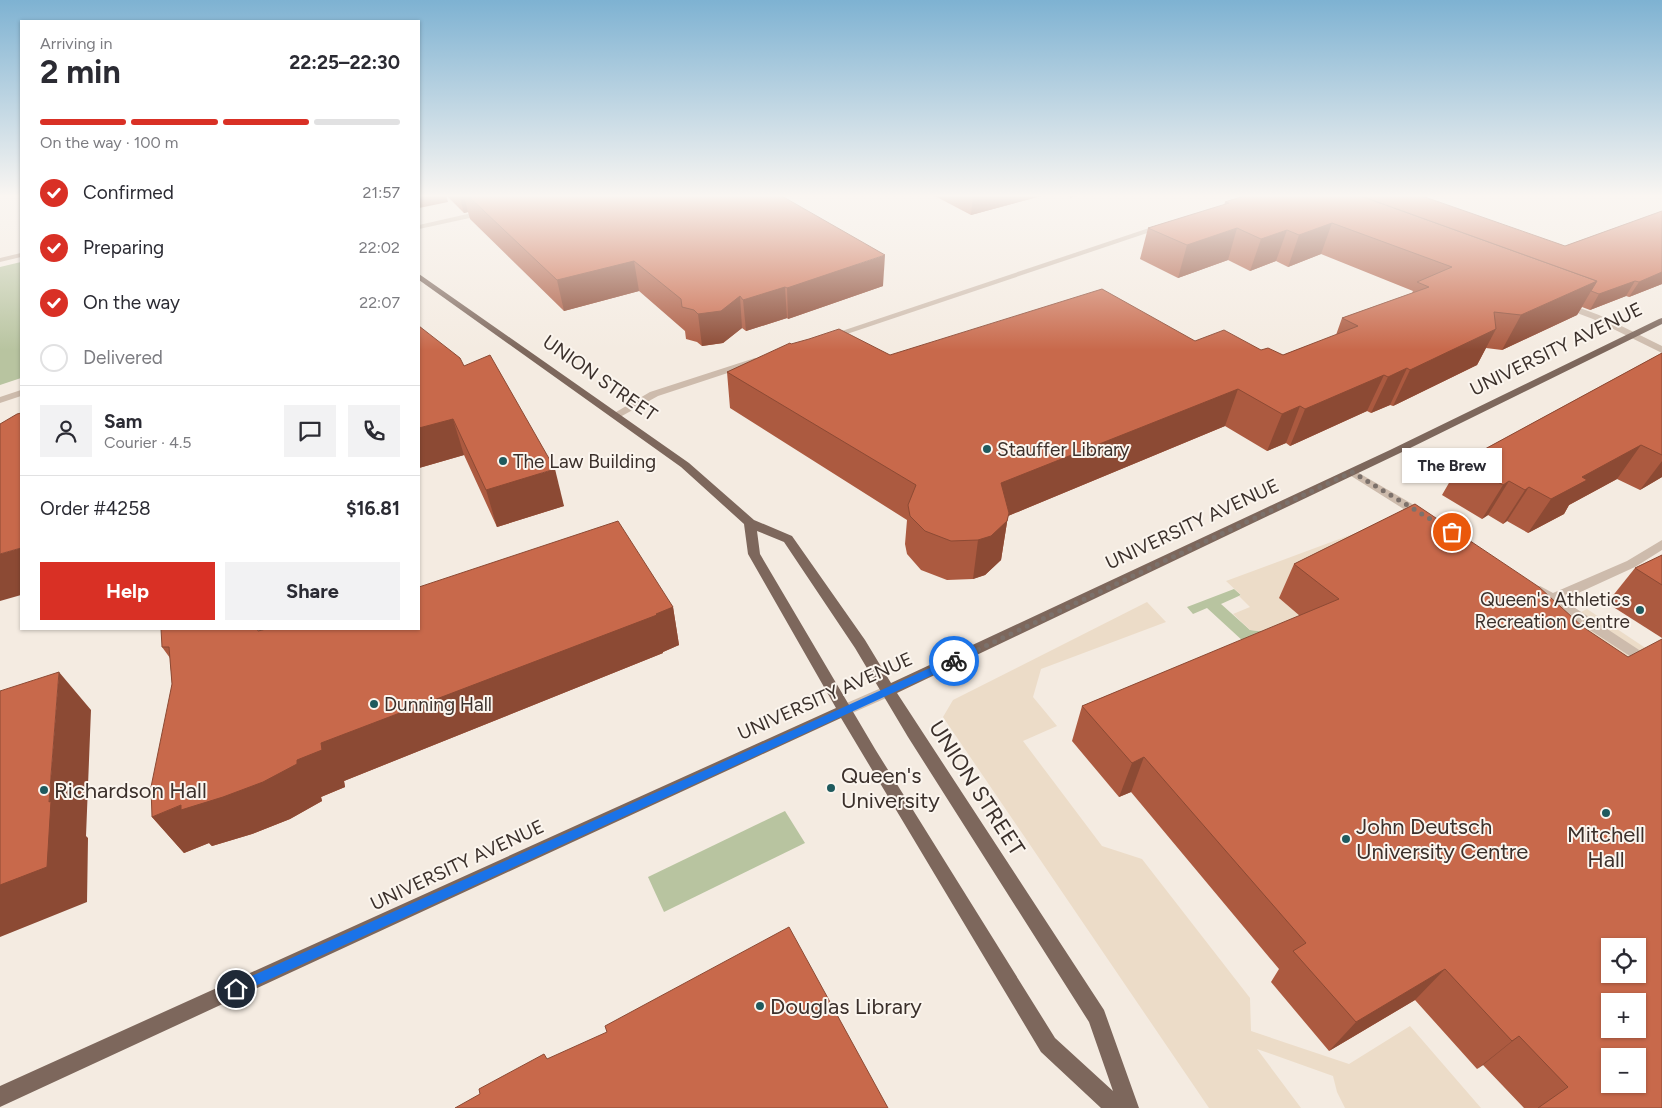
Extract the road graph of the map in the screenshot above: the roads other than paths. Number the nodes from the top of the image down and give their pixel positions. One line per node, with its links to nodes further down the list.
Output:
1 (1099, 247): 8 (street)
2 (20, 254): 3 (street)
3 (0, 260)
4 (420, 277): 13 (main road, UNION STREET)
5 (1558, 303): 7 (street)
6 (1662, 321): 7 (main road, UNIVERSITY AVENUE)
7 (1632, 335): 9 (street); 14 (main road, UNIVERSITY AVENUE)
8 (821, 339)
9 (1662, 350)
10 (765, 358): 13 (street)
11 (20, 394): 12 (street)
12 (0, 400)
13 (616, 414): 16 (main road, UNION STREET)
14 (1352, 472): 15 (street); 21 (main road, UNIVERSITY AVENUE)
15 (1434, 522)
16 (750, 523): 21 (main road, UNION STREET); 22 (main road)
17 (1662, 544): 19 (street)
18 (1528, 583): 19 (street)
19 (1552, 598): 20 (street)
20 (1662, 672)
21 (888, 691): 22 (street, UNIVERSITY AVENUE); 25 (main road, UNION STREET)
22 (845, 710): 23 (main road, UNIVERSITY AVENUE); 24 (main road)
23 (0, 1097)
24 (1116, 1108)
25 (1129, 1108)

